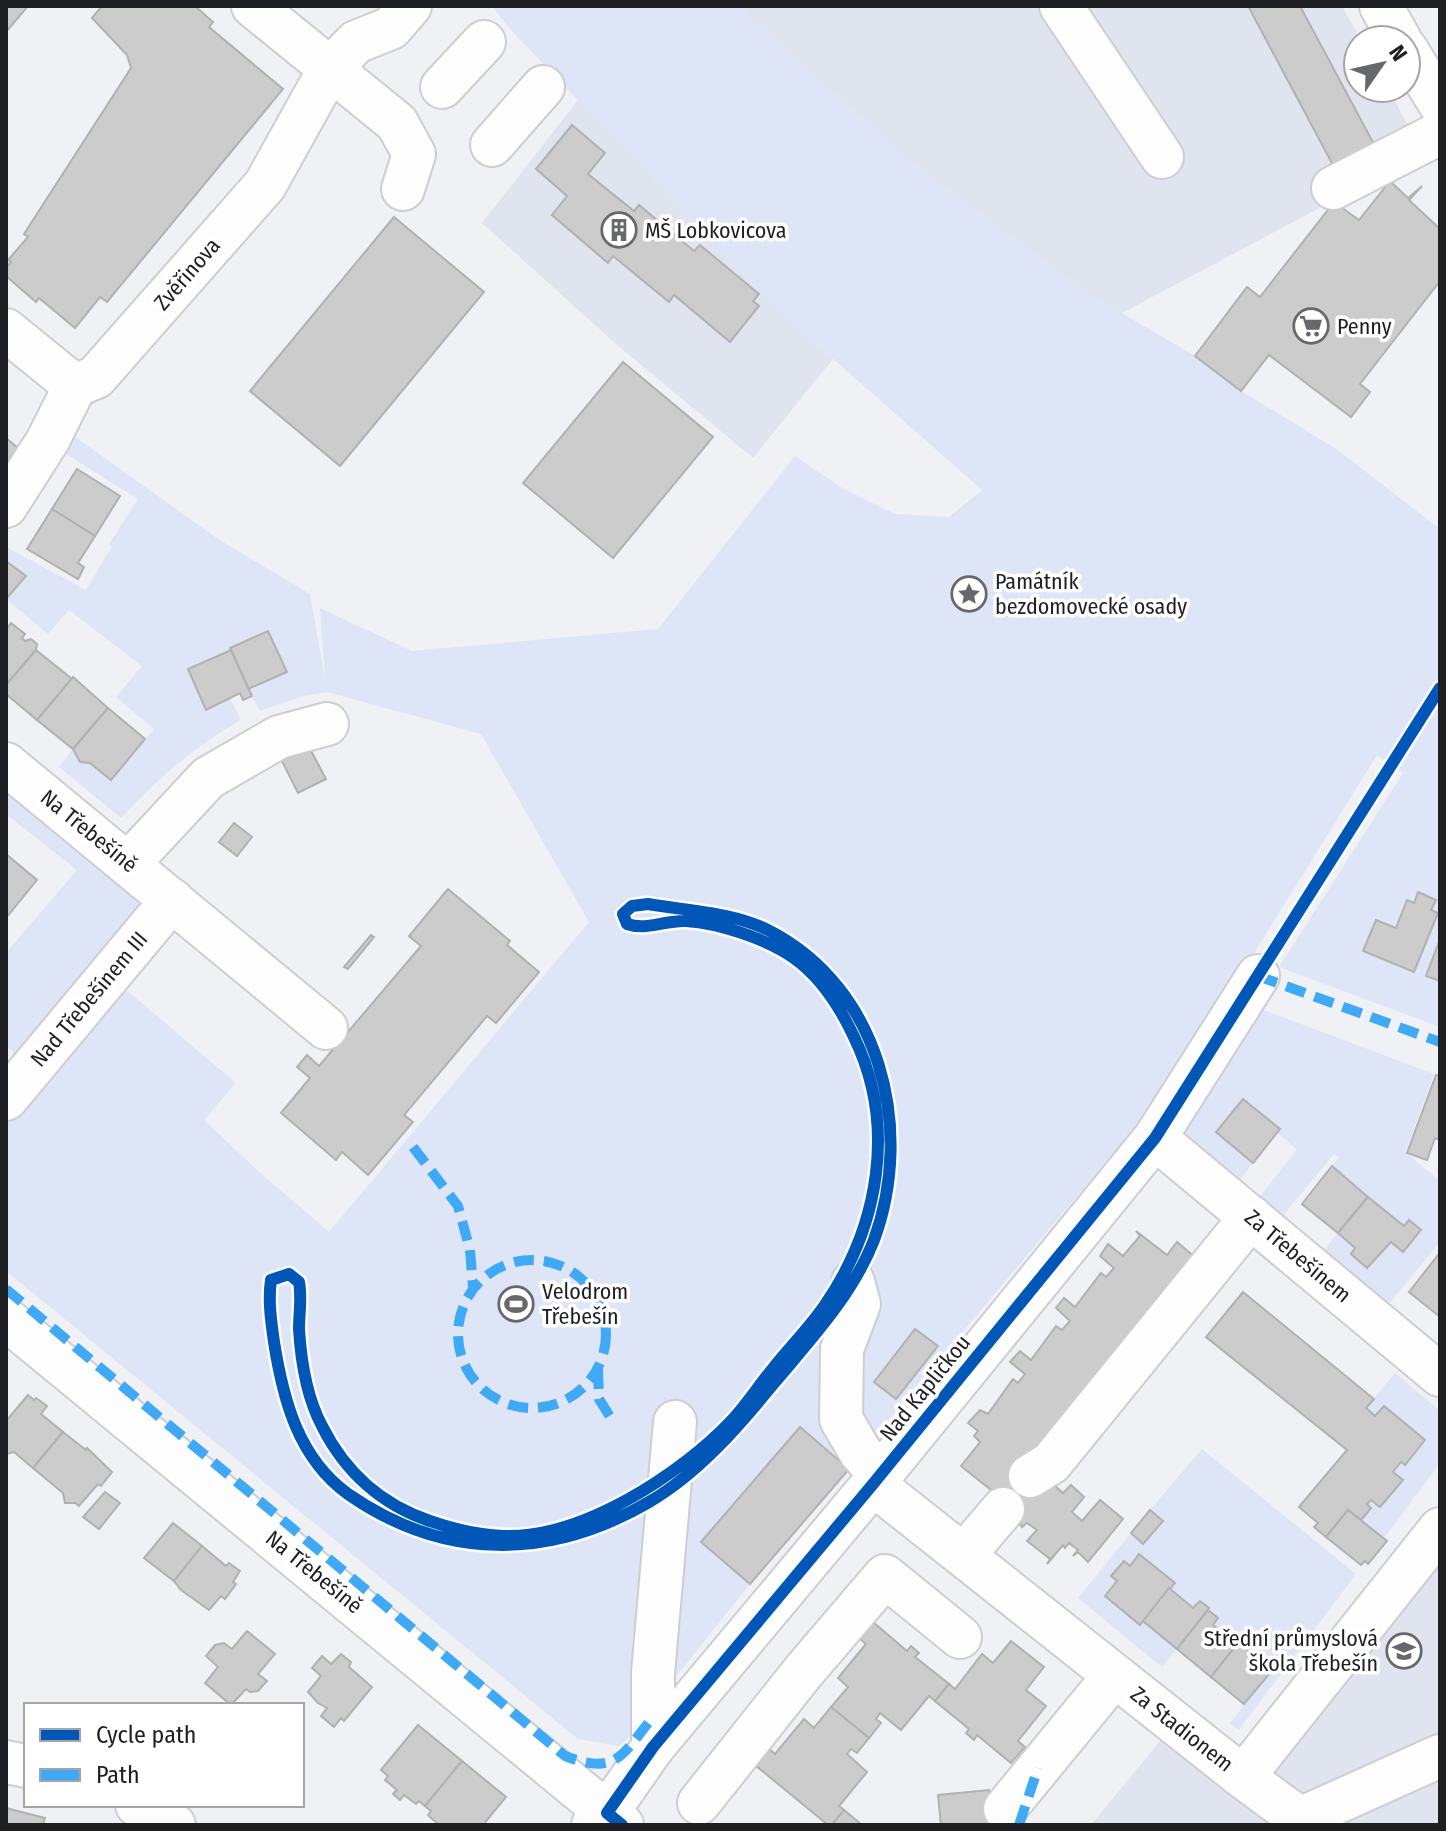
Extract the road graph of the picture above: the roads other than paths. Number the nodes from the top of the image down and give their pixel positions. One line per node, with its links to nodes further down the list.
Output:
1 (253, 6): 5 (street)
2 (1061, 6): 12 (street)
3 (401, 17): 5 (street, Zvěřinova)
4 (484, 42): 7 (street)
5 (329, 70): 14 (street); 16 (street, Zvěřinova)
6 (1422, 70): 9 (street)
7 (442, 87)
8 (543, 87): 11 (street)
9 (1440, 104)
10 (1440, 133): 13 (street)
11 (492, 145)
12 (1162, 157)
13 (1333, 188)
14 (403, 189)
15 (6, 330): 16 (street)
16 (75, 386): 17 (street)
17 (6, 506)
18 (327, 724): 20 (street)
19 (6, 764): 20 (street, Na Třebešíně)
20 (129, 863): 21 (street, Na Třebešíně)
21 (172, 900): 23 (street, Na Třebešíně); 24 (street, Nad Třebešínem III)
22 (1258, 976): 25 (street, Nad Kapličkou)
23 (326, 1028)
24 (6, 1099)
25 (1155, 1138): 26 (street, Za Třebešínem); 32 (street, Nad Kapličkou)
26 (1251, 1217): 29 (street, Za Třebešínem); 31 (street)
27 (853, 1282): 32 (street, Za Stadionem)
28 (6, 1319): 46 (street, Na Třebešíně)
29 (1440, 1375)
30 (675, 1422): 40 (street)
31 (1030, 1476)
32 (877, 1479): 35 (street, Za Stadionem); 37 (street, Nad Kapličkou)
33 (1003, 1509): 35 (street)
34 (1440, 1529): 42 (street, Za Stadionem)
35 (964, 1555): 38 (street, Za Stadionem)
36 (960, 1637): 39 (street)
37 (742, 1641): 39 (street); 40 (street, Nad Kapličkou)
38 (1114, 1676): 42 (street, Za Stadionem); 45 (street)
39 (793, 1684): 43 (street)
40 (653, 1747): 46 (street, Nad Kapličkou)
41 (1440, 1756): 42 (street)
42 (1243, 1777)
43 (699, 1803)
44 (141, 1807): 47 (street)
45 (1005, 1809)
46 (608, 1821)
47 (174, 1825)

